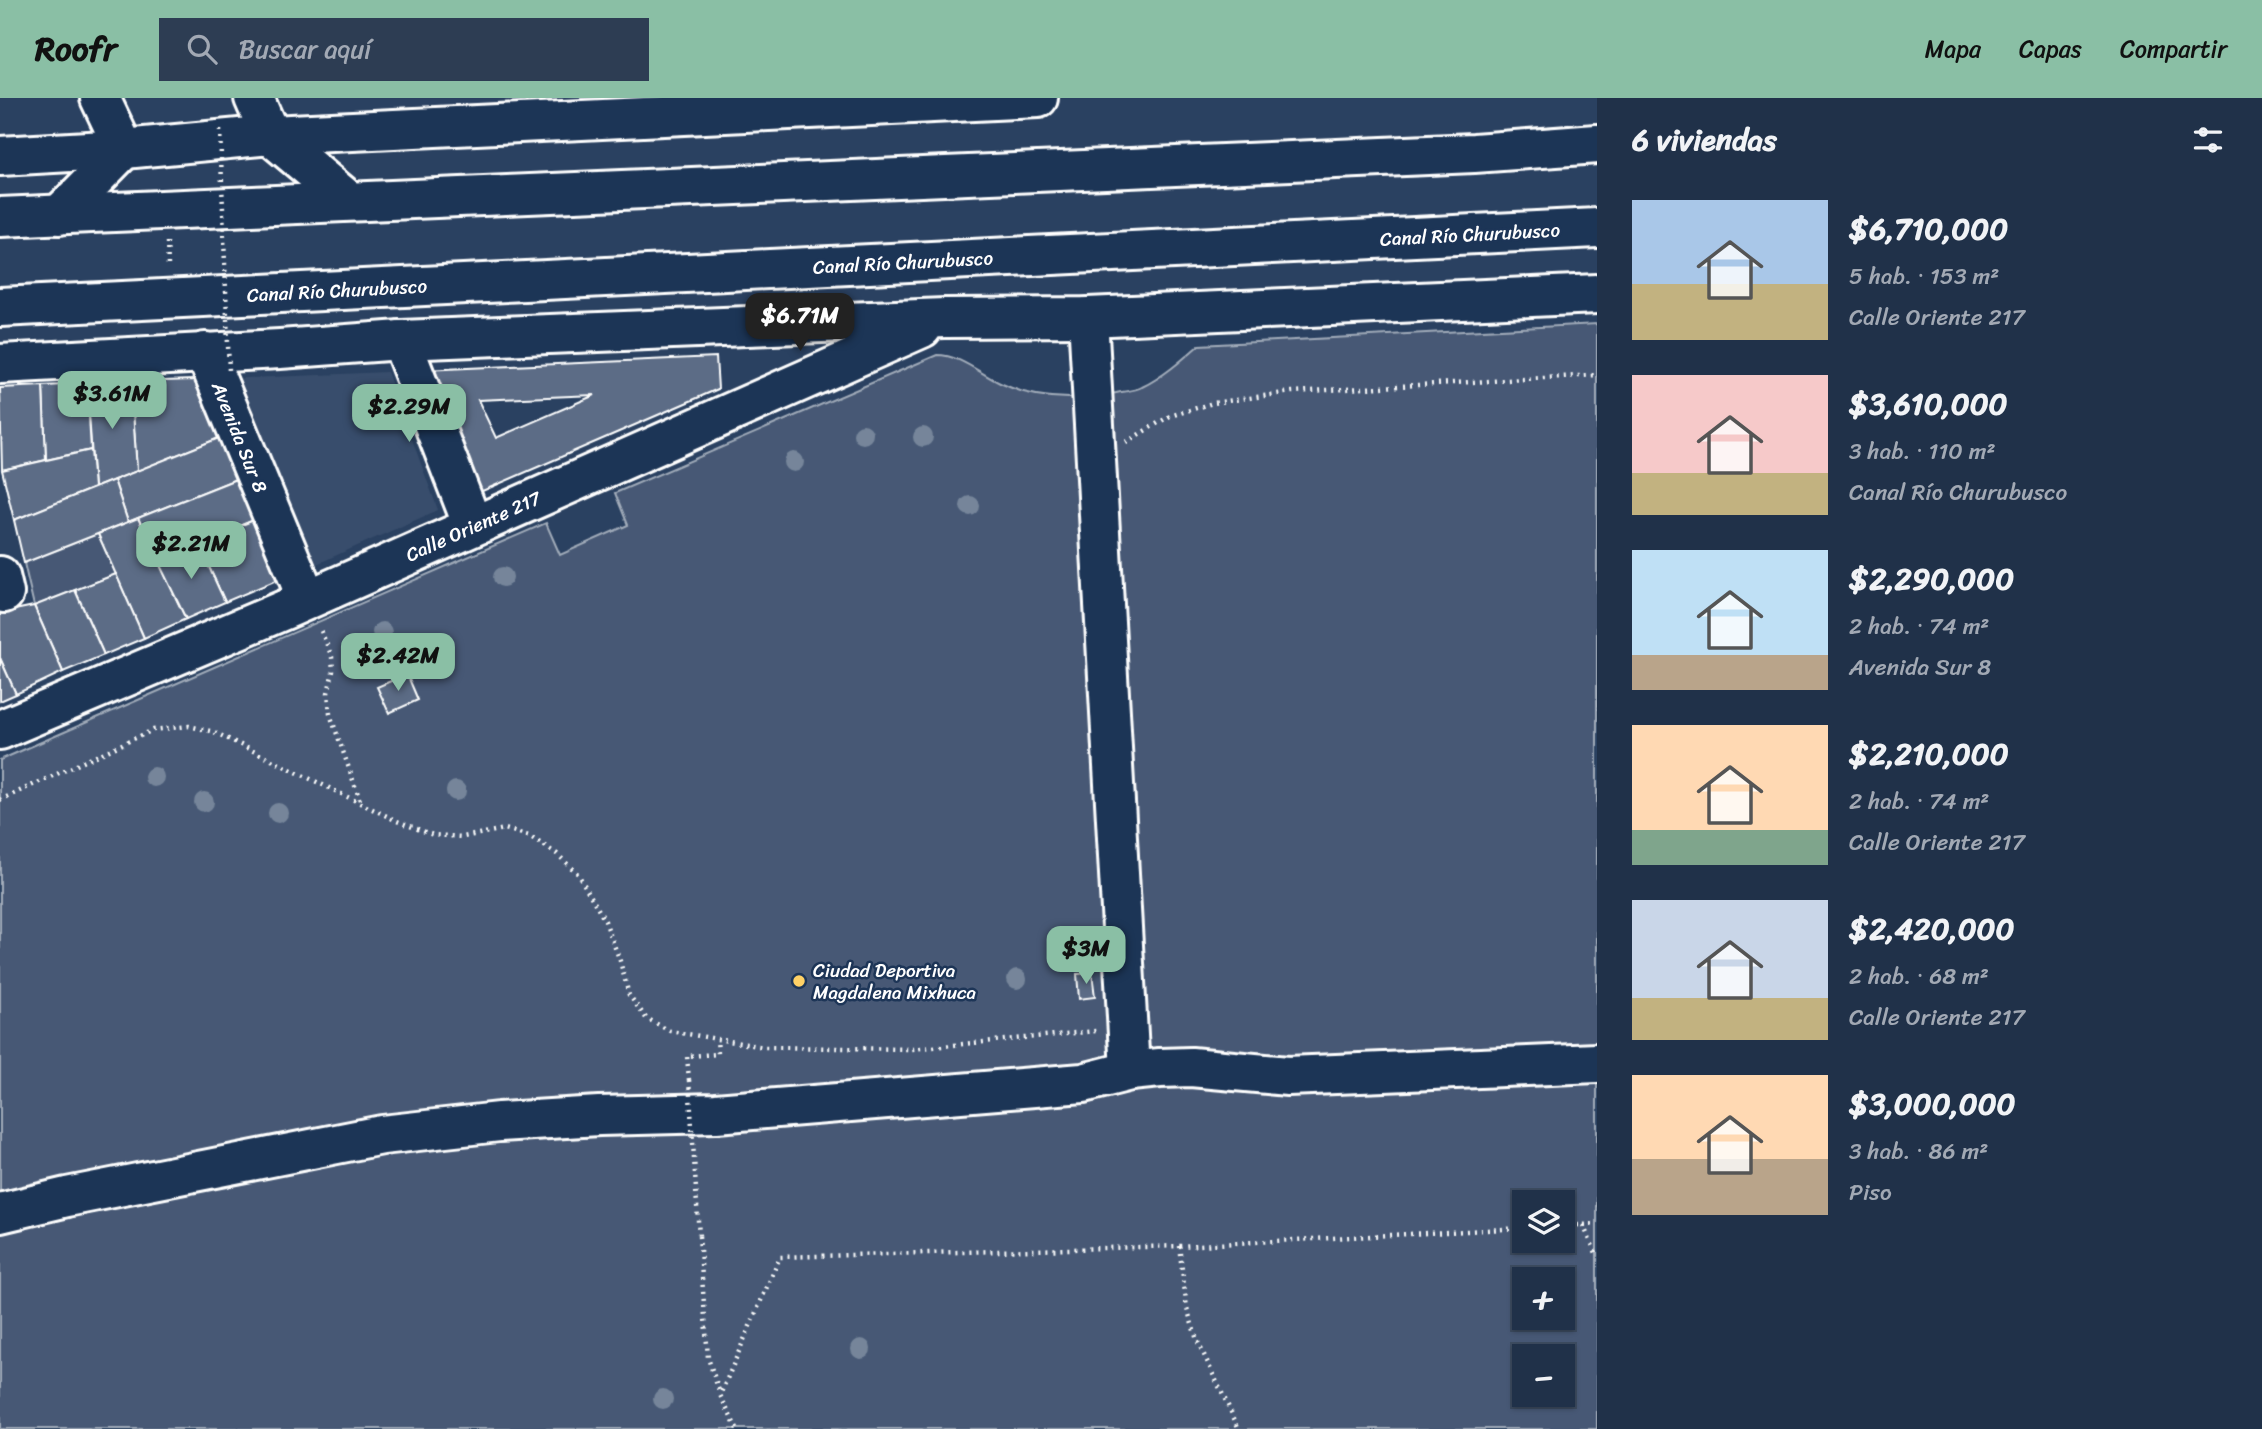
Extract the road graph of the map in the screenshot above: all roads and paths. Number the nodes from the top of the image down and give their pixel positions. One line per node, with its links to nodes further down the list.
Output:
1 (100, 98): 7 (street)
2 (254, 98): 5 (street)
3 (1038, 98): 5 (street)
4 (220, 130): 20 (path, bridge)
5 (270, 135): 7 (street); 9 (street)
6 (1597, 144): 9 (street)
7 (124, 149): 8 (street); 11 (street)
8 (0, 156)
9 (349, 201): 10 (street)
10 (165, 210): 11 (street); 15 (path)
11 (59, 215): 12 (street)
12 (0, 218)
13 (1597, 228): 15 (street, Canal Río Churubusco)
14 (1597, 294): 17 (street)
15 (171, 298): 16 (street, Canal Río Churubusco)
16 (0, 307)
17 (1088, 317): 18 (street); 23 (street)
18 (945, 318): 19 (street); 24 (street, Calle Oriente 217)
19 (401, 340): 20 (street); 24 (street)
20 (217, 362): 21 (street); 25 (street, Avenida Sur 8)
21 (0, 364)
22 (1597, 374): 23 (path)
23 (1096, 460): 29 (street)
24 (473, 526): 25 (street, Calle Oriente 217)
25 (307, 599): 26 (street, Calle Oriente 217); 28 (path)
26 (0, 730)
27 (0, 800): 28 (path)
28 (362, 804): 30 (path)
29 (1128, 1027): 30 (path); 32 (street)
30 (717, 1039): 40 (path, bridge)
31 (1597, 1063): 32 (street)
32 (1130, 1070): 33 (street)
33 (0, 1213)
34 (1597, 1224): 36 (path)
35 (1575, 1225): 36 (path)
36 (1583, 1225): 39 (path)
37 (1512, 1229): 38 (path)
38 (1179, 1245): 40 (path); 42 (path)
39 (1597, 1255)
40 (720, 1395): 41 (path)
41 (737, 1429)
42 (1239, 1429)

